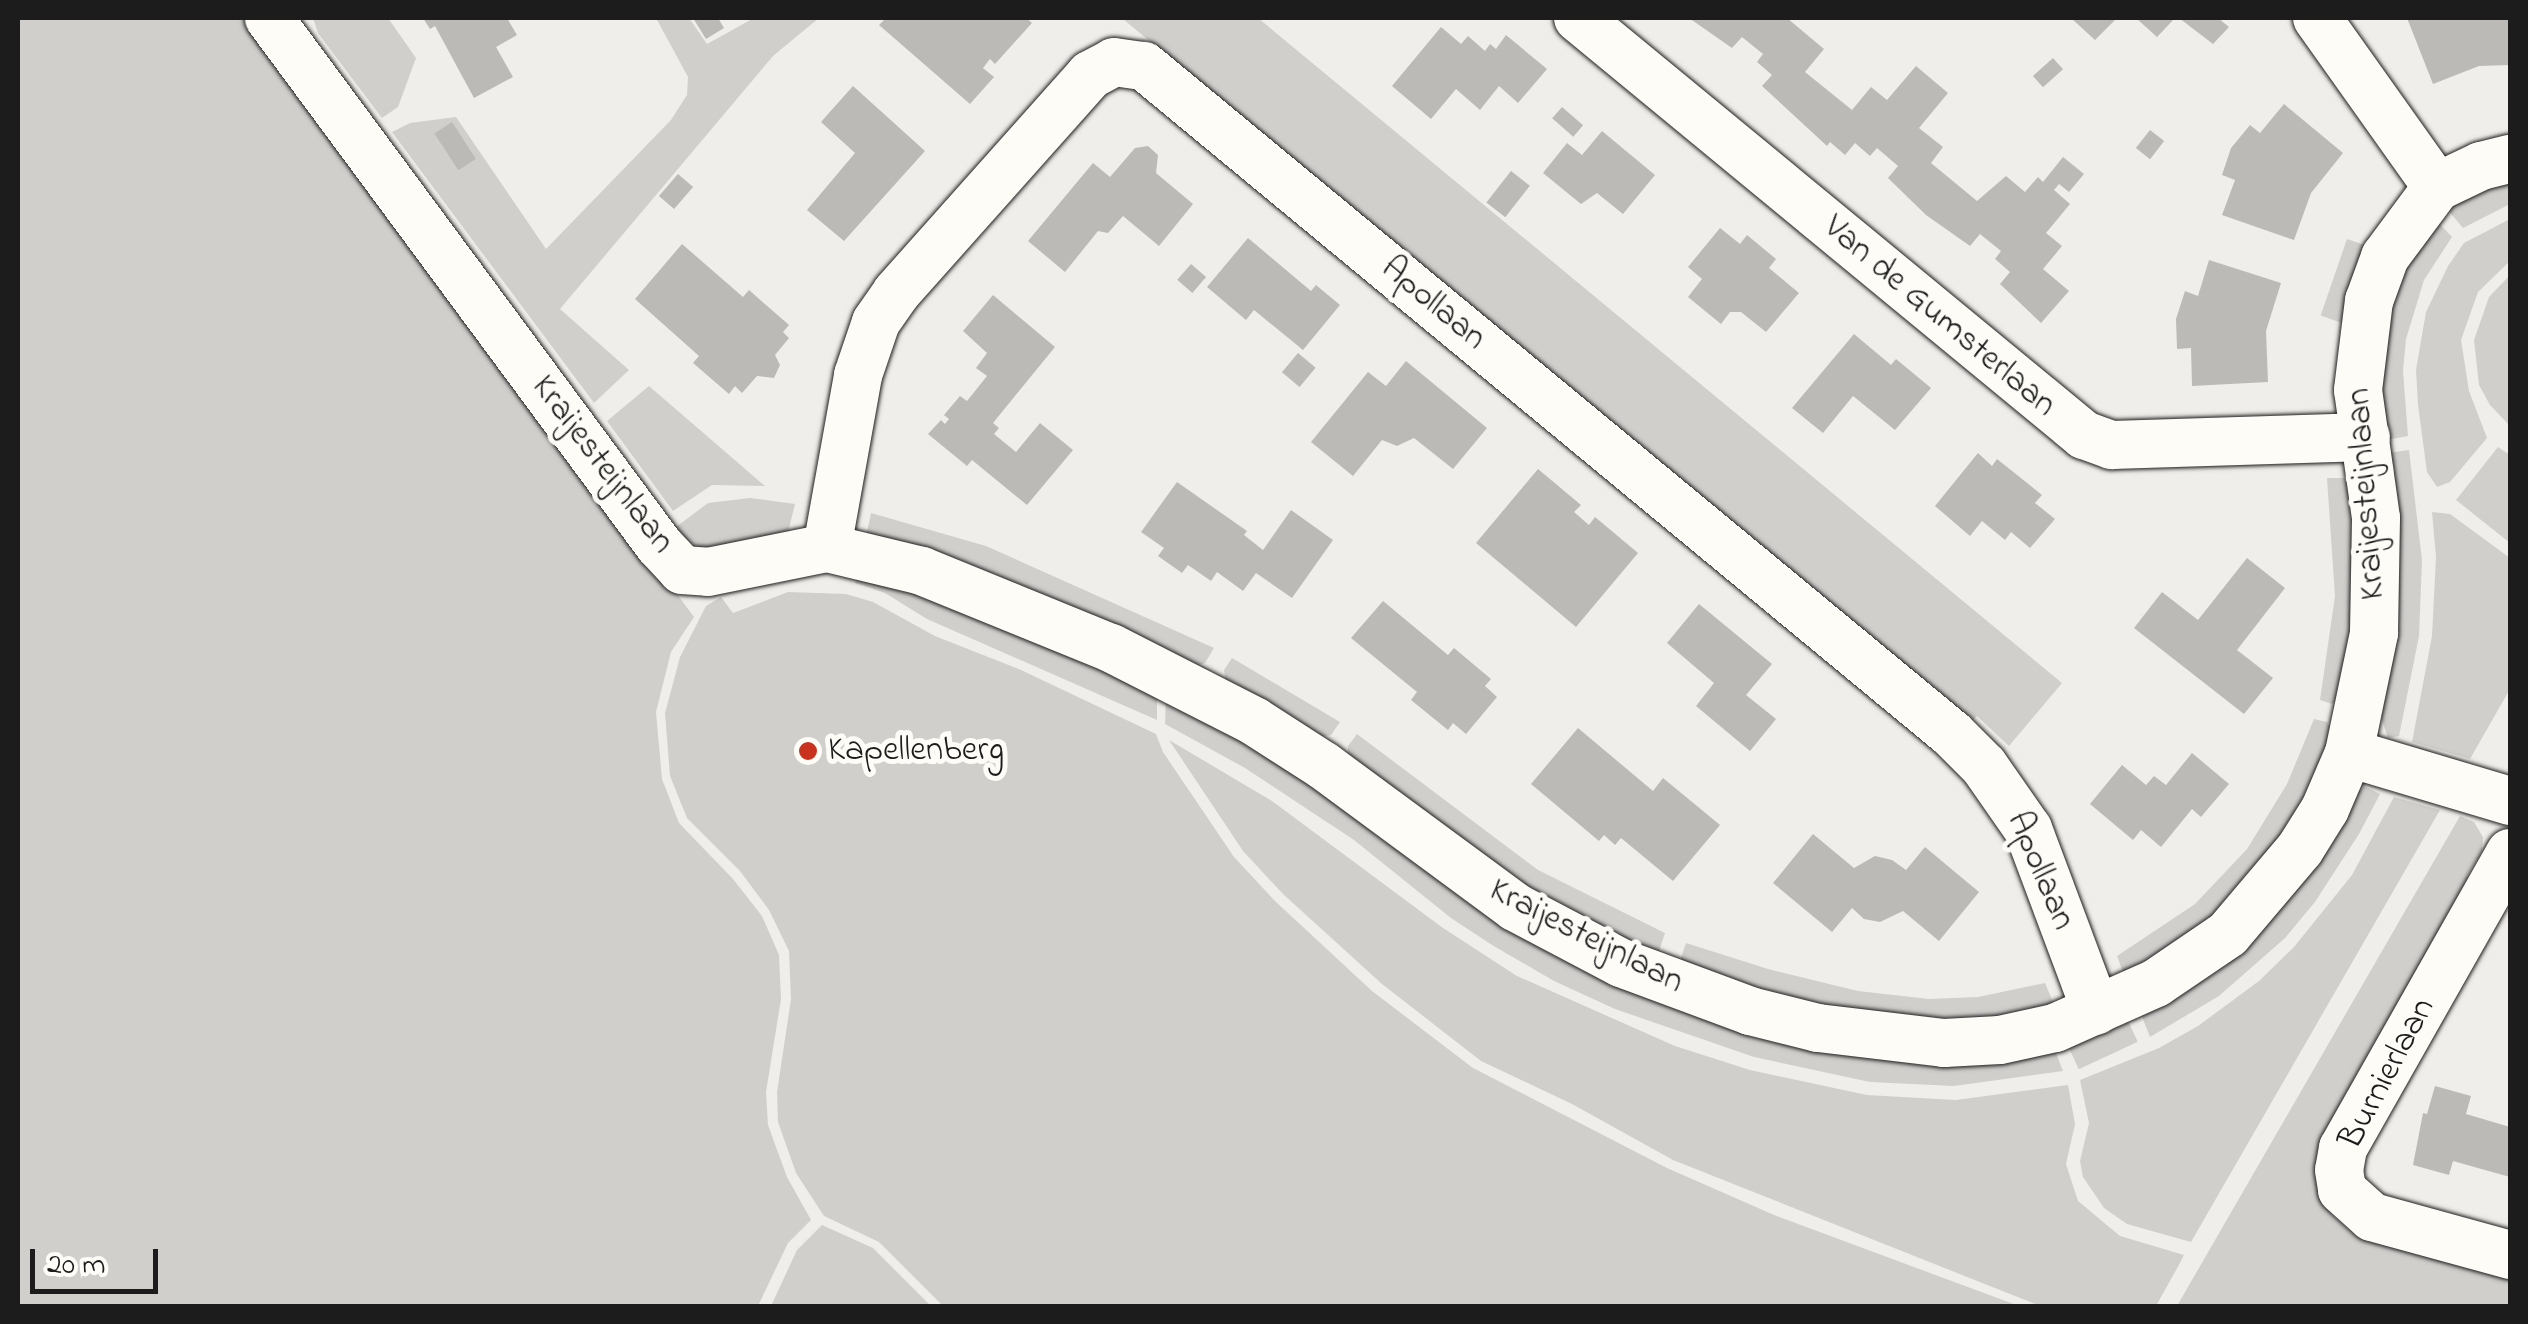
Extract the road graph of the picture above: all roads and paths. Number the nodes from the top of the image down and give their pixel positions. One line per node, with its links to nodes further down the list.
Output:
1 (269, 18): 7 (street, Kraijesteijnlaan)
2 (1578, 18): 6 (street, Van de Gumsterlaan)
3 (2317, 18): 5 (street)
4 (2510, 159): 5 (street, Kraijesteijnlaan)
5 (2436, 187): 6 (street, Kraijesteijnlaan)
6 (2366, 437): 8 (street, Kraijesteijnlaan)
7 (827, 548): 11 (street, Kraijesteijnlaan); 11 (street, Apollaan)
8 (2350, 753): 9 (street); 11 (street, Kraijesteijnlaan)
9 (2510, 801)
10 (2510, 853): 12 (street, Burnierlaan)
11 (2096, 1012)
12 (2510, 1256)

